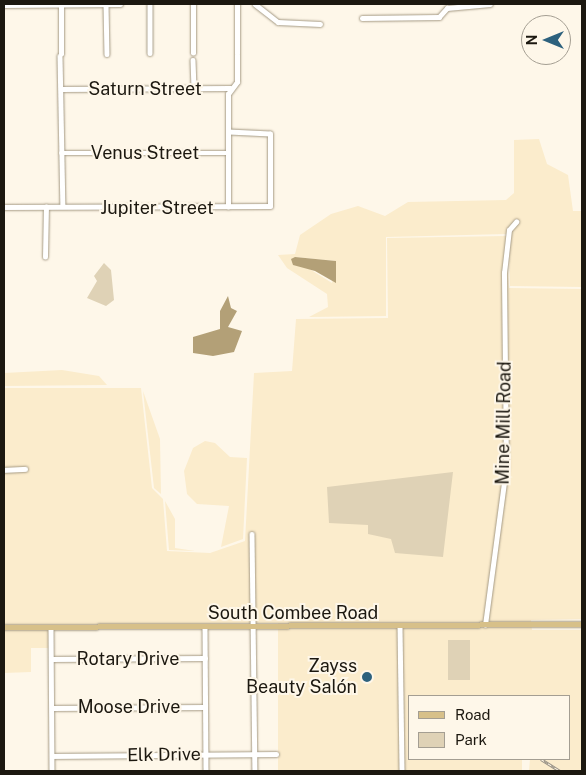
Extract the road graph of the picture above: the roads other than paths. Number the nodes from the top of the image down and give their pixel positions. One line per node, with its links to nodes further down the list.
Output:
1 (61, 4): 2 (street); 9 (street); 19 (street)
2 (106, 4): 3 (street); 15 (street)
3 (120, 4)
4 (150, 4): 13 (street)
5 (193, 4): 14 (street)
6 (237, 4): 18 (street)
7 (255, 4): 12 (street)
8 (490, 4): 10 (street)
9 (4, 5)
10 (446, 6): 11 (street)
11 (362, 18)
12 (320, 24)
13 (150, 53)
14 (193, 53)
15 (107, 54)
16 (193, 60): 17 (street)
17 (194, 88): 18 (street, Saturn Street); 19 (street, Saturn Street)
18 (230, 88): 20 (street)
19 (61, 89): 22 (street)
20 (229, 132): 21 (street); 26 (street, Jupiter Street)
21 (228, 152): 22 (street, Venus Street); 26 (street)
22 (62, 153): 24 (street)
23 (4, 206): 25 (street, Jupiter Street)
24 (63, 206): 25 (street, Jupiter Street); 26 (street, Jupiter Street)
25 (46, 207): 28 (street)
26 (228, 207)
27 (516, 222): 33 (street, Mine Mill Road)
28 (45, 256)
29 (4, 470): 30 (street)
30 (25, 470)
31 (252, 534): 34 (street)
32 (582, 624): 33 (main road, South Combee Road)
33 (485, 625): 35 (main road, South Combee Road)
34 (253, 626): 35 (main road, South Combee Road); 38 (main road, South Combee Road); 44 (street)
35 (400, 626): 50 (street)
36 (4, 627): 37 (main road, South Combee Road)
37 (51, 627): 38 (main road, South Combee Road); 40 (street)
38 (205, 627): 39 (street)
39 (205, 658): 40 (street, Rotary Drive); 41 (street)
40 (52, 659): 42 (street)
41 (205, 707): 42 (street, Moose Drive); 43 (street)
42 (52, 708): 46 (street)
43 (206, 754): 44 (street, Elk Drive); 46 (street, Elk Drive); 48 (street)
44 (254, 754): 45 (street, Elk Drive); 49 (street)
45 (276, 754)
46 (52, 756): 47 (street)
47 (52, 771)
48 (206, 771)
49 (255, 771)
50 (402, 771)

